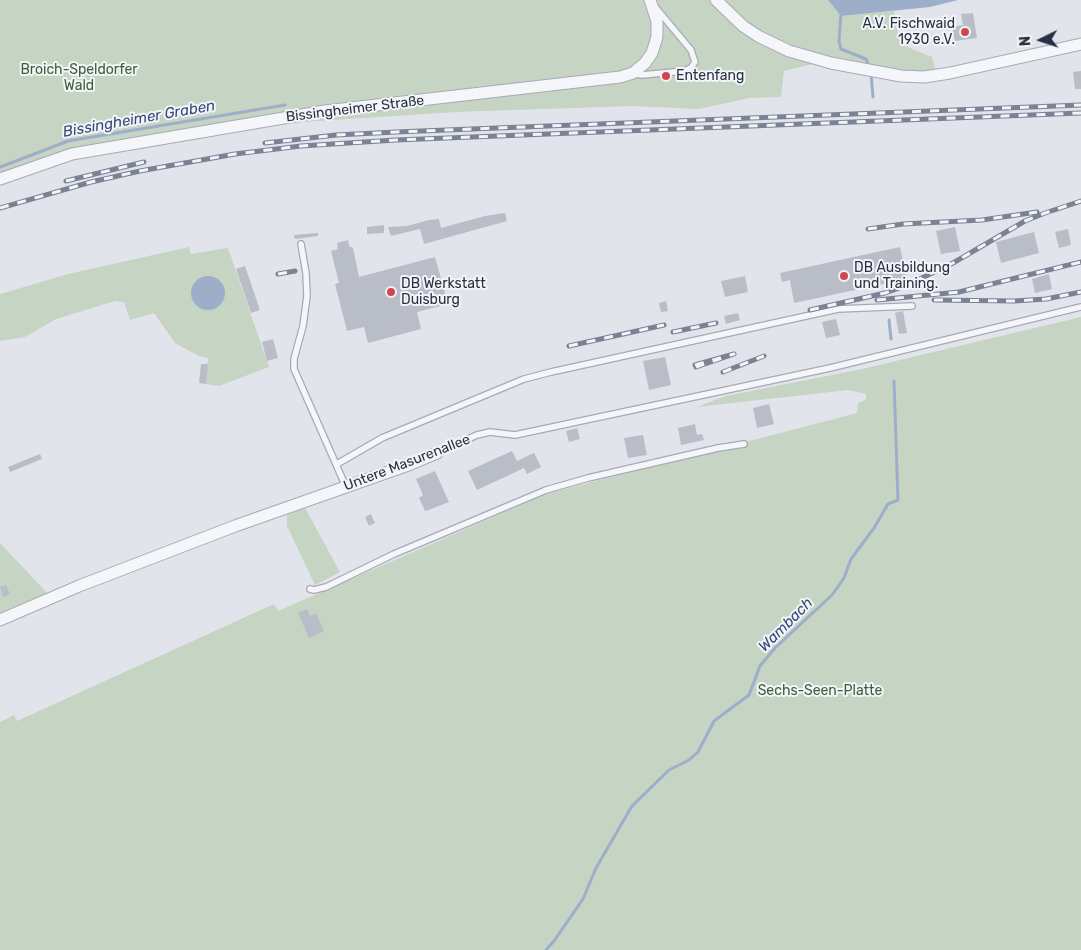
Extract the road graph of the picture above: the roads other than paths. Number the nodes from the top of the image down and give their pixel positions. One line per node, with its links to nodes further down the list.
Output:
1 (716, 0): 3 (street)
2 (651, 1): 4 (street); 4 (lane)
3 (1081, 44)
4 (633, 73): 5 (street, Bissingheimer Straße)
5 (0, 179)
6 (301, 244): 11 (lane)
7 (912, 306): 11 (lane)
8 (1081, 307): 10 (lane, Untere Masurenallee)
9 (744, 444): 13 (lane)
10 (437, 453): 12 (street, Untere Masurenallee)
11 (337, 464): 12 (lane)
12 (346, 487): 14 (street, Untere Masurenallee)
13 (310, 589)
14 (0, 620)

